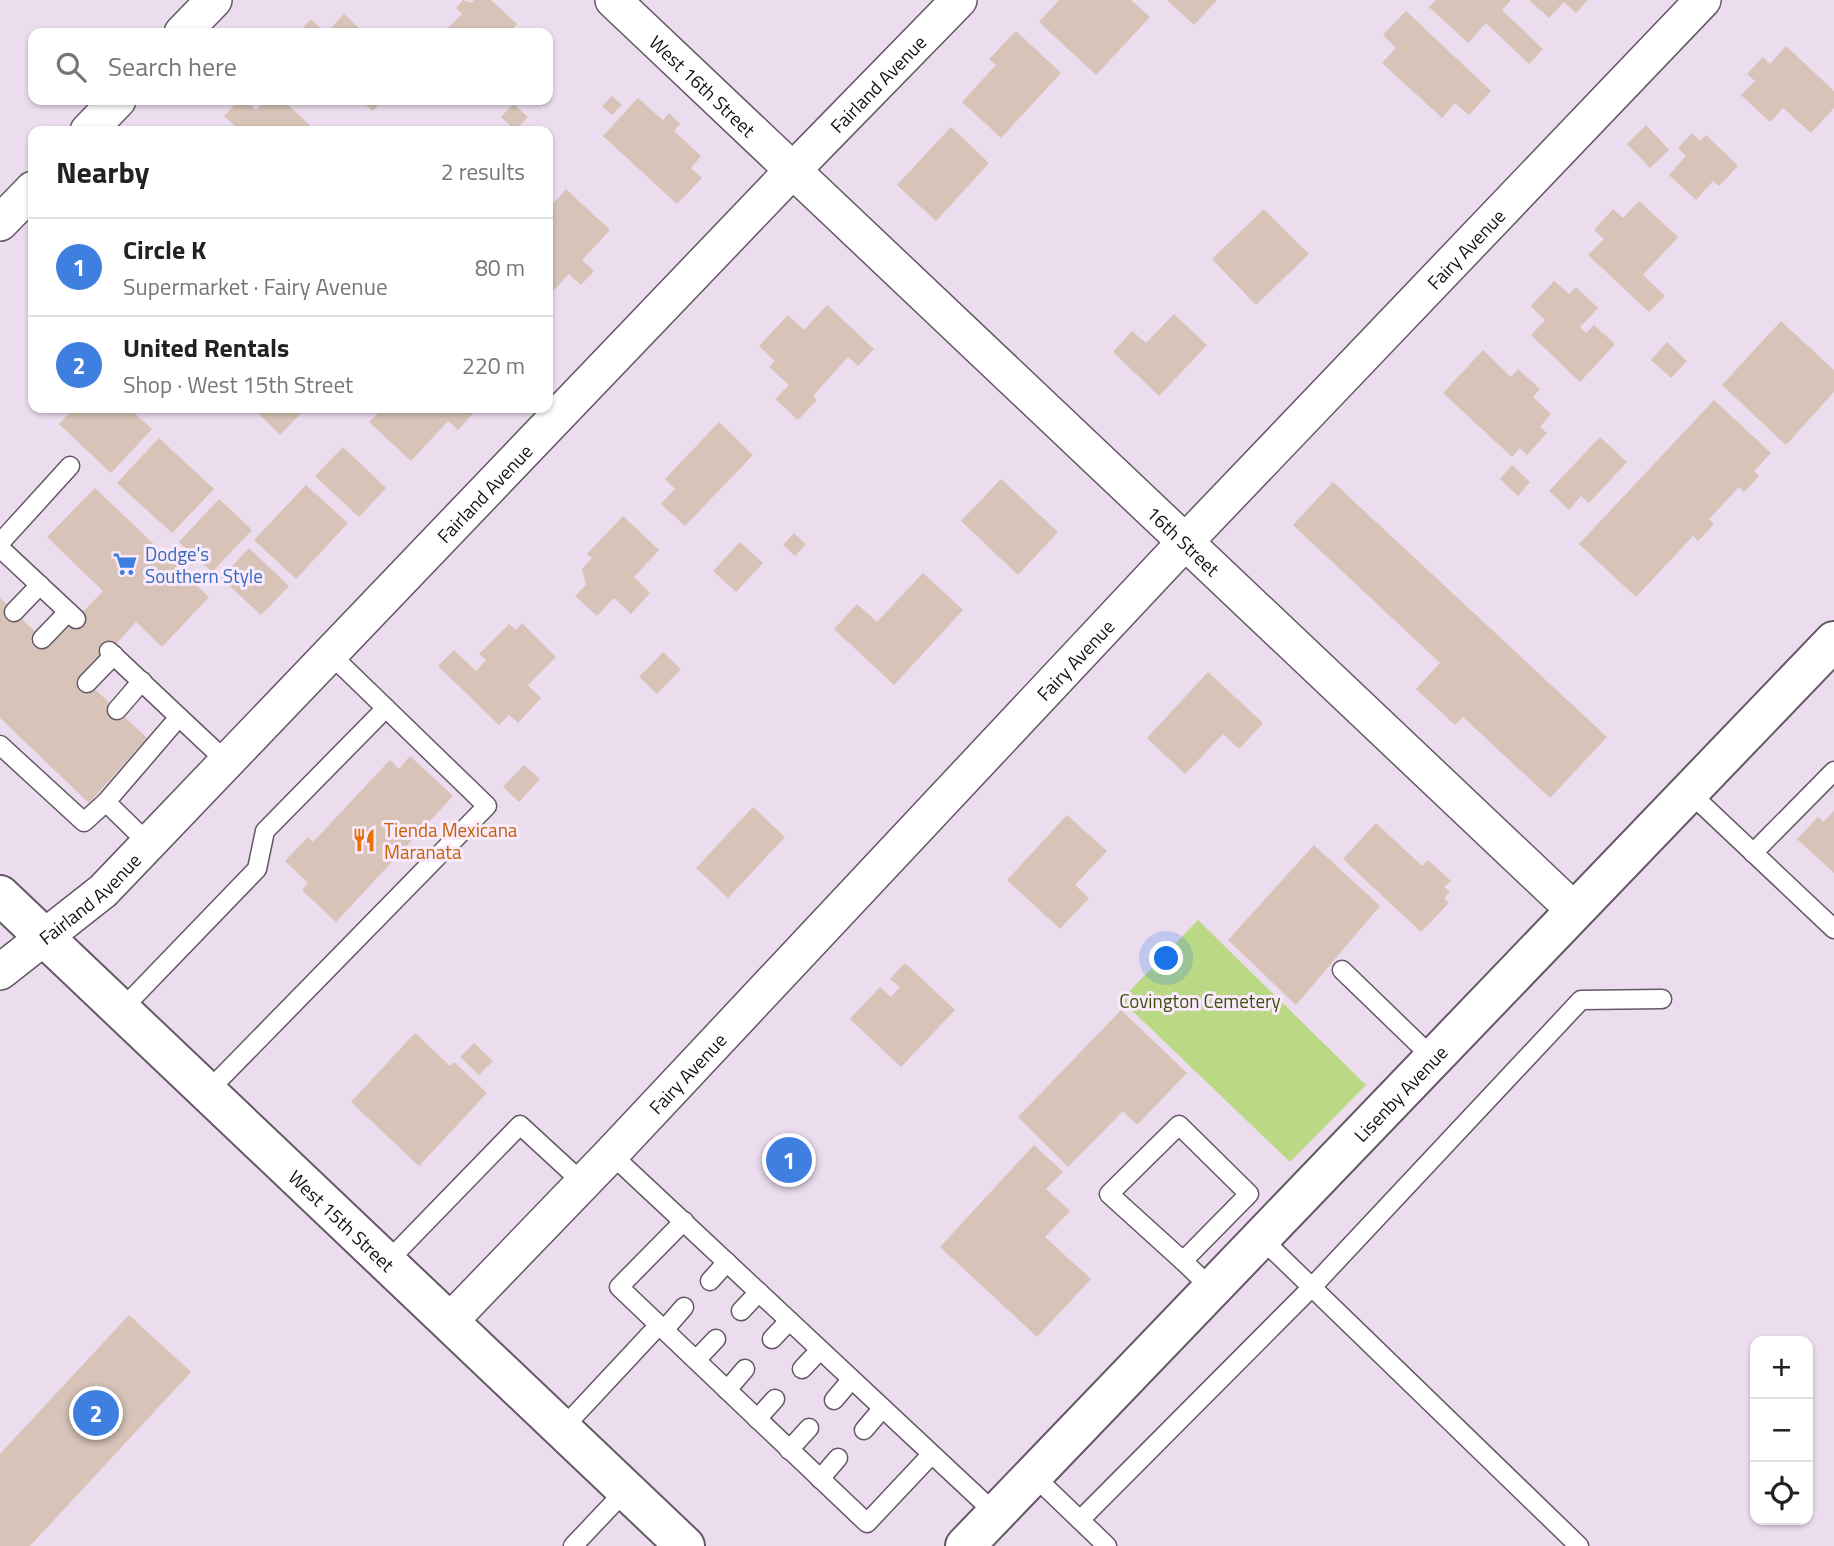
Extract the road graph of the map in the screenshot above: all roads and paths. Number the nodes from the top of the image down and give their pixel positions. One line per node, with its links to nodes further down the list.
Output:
1 (214, 0): 5 (street)
2 (613, 0): 8 (street, West 16th Street)
3 (959, 0): 8 (street, Fairland Avenue)
4 (1703, 0): 12 (street, Fairy Avenue)
5 (187, 28)
6 (113, 105): 7 (street)
7 (93, 126)
8 (793, 170): 12 (street, 16th Street); 18 (street, Fairland Avenue)
9 (28, 193): 10 (street)
10 (0, 223)
11 (69, 466): 13 (lane)
12 (1185, 541): 34 (street, 16th Street); 43 (street, Fairy Avenue)
13 (0, 545): 14 (lane)
14 (40, 585): 15 (lane); 16 (lane)
15 (14, 612)
16 (42, 639)
17 (1834, 641): 29 (main road, Lisenby Avenue)
18 (329, 653): 21 (lane); 27 (street, Fairland Avenue)
19 (142, 681): 20 (lane); 22 (lane); 23 (lane)
20 (87, 683)
21 (386, 709): 40 (lane); 42 (lane)
22 (117, 710)
23 (179, 717): 27 (lane); 30 (lane)
24 (0, 745): 26 (lane)
25 (28, 745): 26 (lane)
26 (16, 759): 30 (lane)
27 (227, 762): 31 (street, Fairland Avenue)
28 (1834, 771): 32 (lane)
29 (1689, 792): 32 (lane); 34 (main road, Lisenby Avenue)
30 (106, 802): 31 (lane)
31 (149, 844): 36 (street, Fairland Avenue)
32 (1753, 853): 35 (lane)
33 (0, 895): 36 (main road, West 15th Street)
34 (1575, 911): 41 (main road, Lisenby Avenue)
35 (1834, 929)
36 (44, 937): 38 (street, Fairland Avenue); 40 (main road, West 15th Street)
37 (1342, 970): 41 (lane)
38 (0, 972)
39 (1662, 999): 51 (lane)
40 (121, 1010): 42 (main road, West 15th Street)
41 (1433, 1058): 45 (main road, Lisenby Avenue)
42 (208, 1091): 48 (main road, West 15th Street)
43 (611, 1154): 44 (street, Fairy Avenue); 46 (lane)
44 (583, 1183): 48 (lane); 56 (street, Fairy Avenue)
45 (1263, 1213): 47 (lane); 47 (lane); 51 (lane); 52 (main road, Lisenby Avenue)
46 (684, 1221): 49 (lane); 58 (lane)
47 (1183, 1261): 52 (lane)
48 (387, 1262): 56 (main road, West 15th Street)
49 (727, 1262): 50 (lane); 53 (lane)
50 (710, 1280)
51 (1312, 1287): 81 (lane); 86 (lane)
52 (1212, 1289): 77 (main road, Lisenby Avenue)
53 (759, 1292): 55 (lane); 57 (lane)
54 (684, 1307): 58 (lane)
55 (741, 1311)
56 (450, 1321): 72 (main road, West 15th Street)
57 (789, 1321): 60 (lane); 61 (lane)
58 (661, 1327): 62 (lane); 72 (lane)
59 (716, 1339): 62 (lane)
60 (772, 1339)
61 (820, 1350): 64 (lane); 65 (lane)
62 (696, 1360): 66 (lane)
63 (746, 1368): 66 (lane)
64 (802, 1369)
65 (852, 1380): 68 (lane); 69 (lane)
66 (726, 1390): 70 (lane)
67 (775, 1399): 70 (lane)
68 (834, 1400)
69 (882, 1409): 73 (lane); 75 (lane)
70 (757, 1419): 74 (lane)
71 (809, 1428): 74 (lane)
72 (562, 1429): 79 (main road, West 15th Street)
73 (864, 1430)
74 (789, 1450): 78 (lane)
75 (930, 1455): 78 (lane); 80 (lane)
76 (838, 1458): 78 (lane)
77 (1033, 1475): 80 (main road, Lisenby Avenue); 81 (lane)
78 (820, 1479)
79 (626, 1490): 83 (lane); 84 (main road, West 15th Street)
80 (996, 1514): 85 (main road, Lisenby Avenue)
81 (1080, 1520): 82 (lane)
82 (1096, 1542)
83 (573, 1546)
84 (685, 1546)
85 (965, 1546)
86 (1579, 1546)

